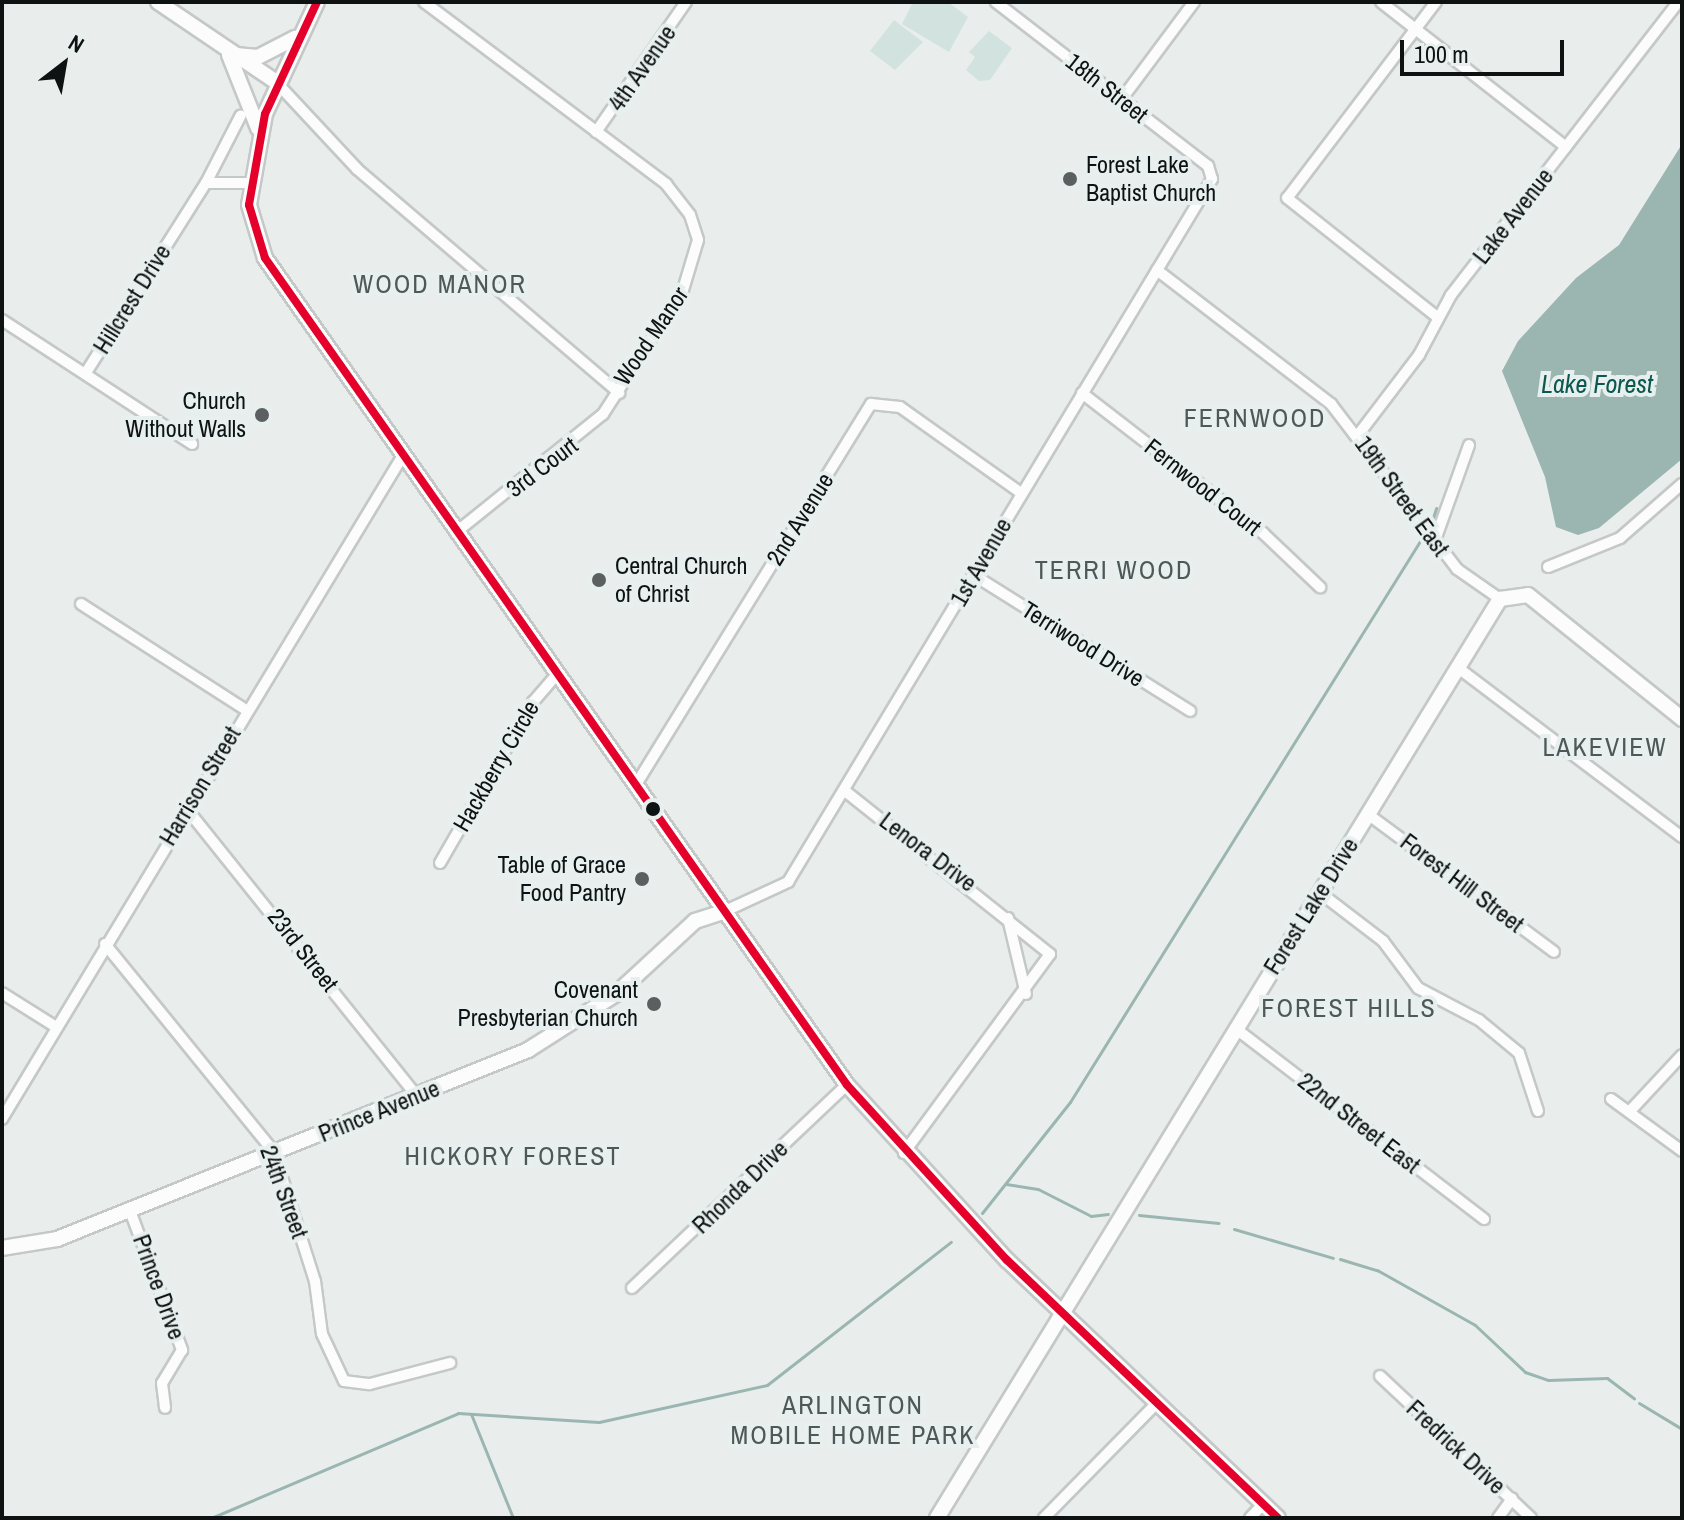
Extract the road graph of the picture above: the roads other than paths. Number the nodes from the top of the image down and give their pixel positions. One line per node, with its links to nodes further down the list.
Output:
1 (158, 2): 12 (main road)
2 (317, 2): 11 (main road)
3 (424, 2): 16 (street, Wood Manor)
4 (686, 2): 16 (street, 4th Avenue)
5 (996, 2): 14 (street, 18th Street)
6 (1194, 2): 14 (street)
7 (1381, 2): 10 (street)
8 (1436, 2): 10 (street)
9 (1678, 2): 18 (street, Lake Avenue)
10 (1415, 28): 18 (street); 23 (street)
11 (295, 38): 12 (main road); 13 (main road)
12 (228, 53): 13 (main road); 17 (main road)
13 (276, 82): 17 (main road); 26 (street, Wood Manor)
14 (1121, 100): 19 (street, 18th Street)
15 (241, 115): 20 (street, Hillcrest Drive)
16 (596, 132): 26 (street, Wood Manor)
17 (260, 137): 21 (main road)
18 (1566, 147): 23 (street, Lake Avenue)
19 (1212, 179): 22 (street, 1st Avenue)
20 (206, 183): 21 (street); 25 (street, Hillcrest Drive)
21 (251, 183): 31 (main road)
22 (1157, 270): 27 (street, 1st Avenue); 28 (street, 19th Street East)
23 (1436, 316): 28 (street, Lake Avenue)
24 (2, 320): 25 (street, Hillcrest Drive)
25 (87, 371): 29 (street)
26 (619, 393): 34 (street, 3rd Court)
27 (1082, 393): 33 (street, 1st Avenue); 38 (street, Fernwood Court)
28 (1358, 435): 35 (street, 19th Street East)
29 (192, 444)
30 (1469, 445): 35 (street)
31 (402, 457): 34 (main road); 43 (street, Harrison Street)
32 (1682, 484): 36 (street)
33 (1021, 493): 37 (street, 1st Avenue); 46 (street, 2nd Avenue)
34 (456, 532): 42 (main road)
35 (1434, 543): 39 (street, 19th Street East)
36 (1548, 567)
37 (975, 576): 44 (street, Terriwood Drive); 47 (street, 1st Avenue)
38 (1320, 587)
39 (1500, 599): 41 (main road, Forest Lake Drive); 45 (main road)
40 (81, 604): 43 (street)
41 (1457, 667): 49 (main road, Forest Lake Drive); 50 (street)
42 (557, 674): 46 (main road); 51 (street, Hackberry Circle)
43 (246, 710): 48 (street, Harrison Street)
44 (1190, 711)
45 (1682, 719)
46 (635, 786): 53 (main road)
47 (845, 791): 53 (street, 1st Avenue); 54 (street, Lenora Drive)
48 (186, 808): 55 (street, Harrison Street); 63 (street, 23rd Street)
49 (1369, 815): 52 (main road, Forest Lake Drive); 56 (street, Forest Hill Street)
50 (1682, 837)
51 (440, 863)
52 (1319, 892): 60 (main road, Forest Lake Drive); 65 (street)
53 (723, 912): 62 (main road); 63 (main road, Prince Avenue)
54 (1008, 917): 58 (street); 58 (street, Lenora Drive)
55 (105, 944): 59 (street, Harrison Street); 69 (street, 24th Street)
56 (1554, 952)
57 (2, 993): 59 (street)
58 (1026, 994): 70 (street, Lenora Drive)
59 (56, 1027): 67 (street, Harrison Street)
60 (1235, 1028): 72 (street, 22nd Street East); 75 (main road, Forest Lake Drive)
61 (1682, 1055): 66 (street)
62 (847, 1085): 70 (main road); 74 (street, Rhonda Drive)
63 (417, 1096): 69 (main road, Prince Avenue)
64 (1611, 1099): 66 (street)
65 (1538, 1111)
66 (1630, 1111): 68 (street)
67 (2, 1119)
68 (1682, 1151)
69 (274, 1152): 71 (main road, Prince Avenue); 76 (street, 24th Street)
70 (904, 1154): 75 (main road)
71 (129, 1208): 73 (main road, Prince Avenue); 79 (street, Prince Drive)
72 (1484, 1219)
73 (2, 1248)
74 (632, 1288)
75 (1061, 1311): 78 (main road); 82 (main road, Forest Lake Drive)
76 (450, 1363)
77 (1380, 1376): 80 (street, Fredrick Drive)
78 (1157, 1403): 81 (main road); 83 (street)
79 (165, 1408)
80 (1512, 1499): 86 (street); 87 (street, Fredrick Drive)
81 (1263, 1504): 84 (street); 85 (main road)
82 (937, 1518)
83 (1044, 1518)
84 (1250, 1518)
85 (1278, 1518)
86 (1498, 1518)
87 (1531, 1518)

